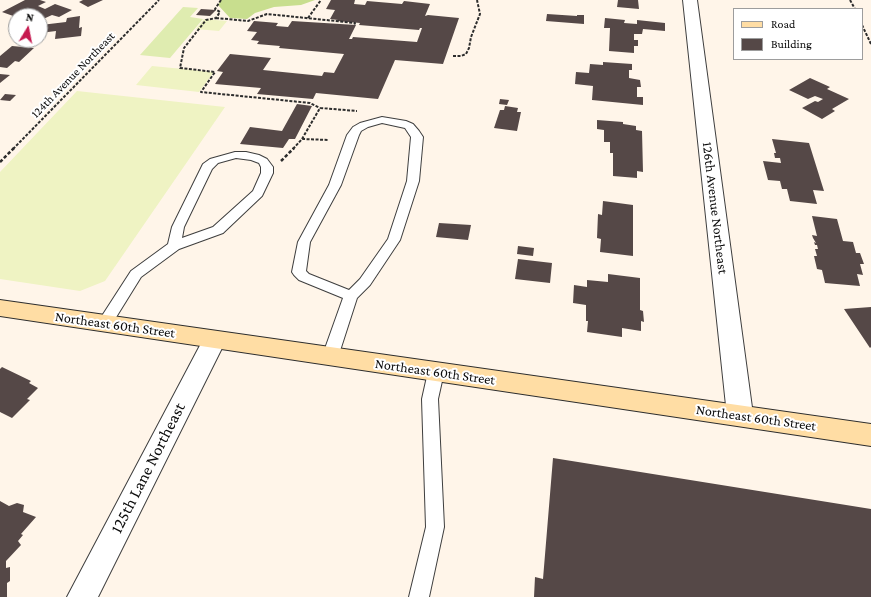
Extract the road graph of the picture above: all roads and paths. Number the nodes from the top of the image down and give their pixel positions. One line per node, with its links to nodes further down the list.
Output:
1 (159, 0): 16 (path, 124th Avenue Northeast)
2 (220, 0): 6 (path)
3 (321, 0): 7 (path)
4 (477, 0): 11 (path)
5 (690, 0): 25 (street, 126th Avenue Northeast)
6 (216, 18): 7 (path); 12 (path)
7 (308, 18): 8 (path)
8 (354, 25)
9 (863, 27): 10 (path)
10 (871, 44)
11 (453, 56)
12 (320, 108): 13 (path); 14 (path)
13 (361, 112)
14 (302, 139): 15 (path); 17 (path)
15 (329, 140)
16 (0, 162)
17 (281, 162)
18 (174, 246): 18 (lane); 21 (lane)
19 (351, 296): 19 (lane); 23 (lane)
20 (0, 308): 21 (street, Northeast 60th Street)
21 (105, 323): 22 (street, Northeast 60th Street)
22 (214, 340): 23 (street, Northeast 60th Street); 27 (street, 125th Lane Northeast)
23 (330, 357): 24 (street, Northeast 60th Street)
24 (436, 372): 25 (street, Northeast 60th Street); 28 (lane)
25 (740, 415): 26 (street, Northeast 60th Street)
26 (871, 435)
27 (82, 597)
28 (419, 597)

